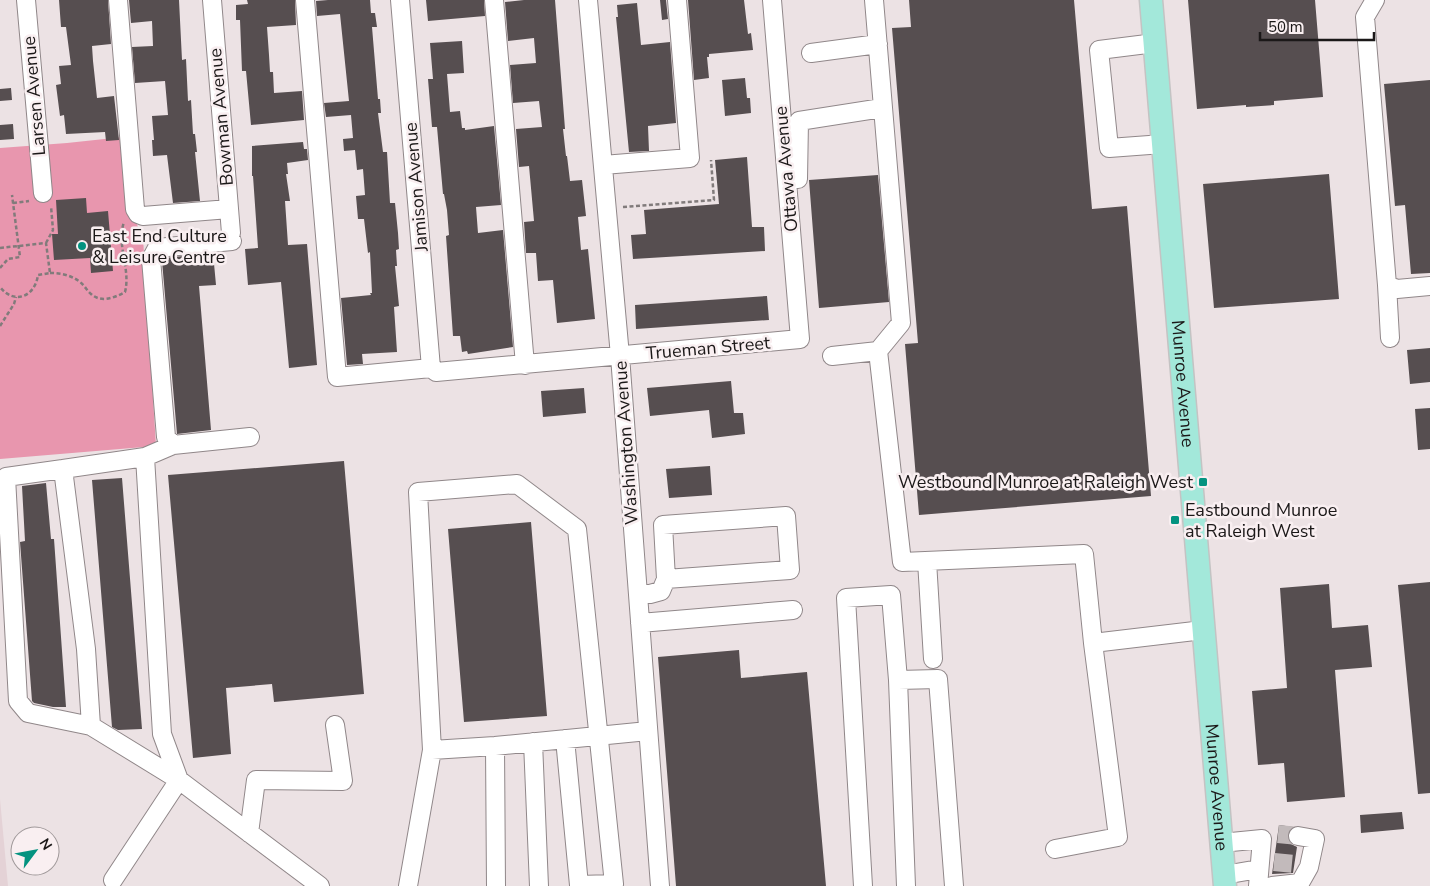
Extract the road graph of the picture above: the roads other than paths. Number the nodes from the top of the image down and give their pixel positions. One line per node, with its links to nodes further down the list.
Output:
1 (26, 0): 20 (street, Larsen Avenue)
2 (118, 0): 21 (street)
3 (212, 0): 21 (street, Bowman Avenue)
4 (305, 0): 30 (street, Trueman Street)
5 (400, 0): 30 (street, Jamison Avenue)
6 (494, 0): 29 (street)
7 (588, 0): 18 (street, Washington Avenue)
8 (677, 0): 18 (street)
9 (772, 0): 25 (street, Ottawa Avenue)
10 (874, 0): 14 (street)
11 (1151, 0): 13 (main road, Munroe Avenue)
12 (1375, 0): 22 (street)
13 (1155, 43): 17 (main road, Munroe Avenue); 17 (street)
14 (878, 44): 15 (street); 16 (street)
15 (811, 53)
16 (882, 108): 19 (street); 26 (street)
17 (1163, 144): 40 (main road, Munroe Avenue)
18 (603, 165): 27 (street, Washington Avenue)
19 (798, 179)
20 (46, 196)
21 (229, 208): 32 (street, Bowman Avenue)
22 (1387, 285): 23 (street); 24 (street)
23 (1430, 286)
24 (1390, 338)
25 (800, 339): 27 (street, Trueman Street)
26 (878, 351): 28 (street); 35 (street)
27 (620, 356): 29 (street, Trueman Street); 37 (street, Washington Avenue)
28 (832, 356)
29 (525, 365): 30 (street, Trueman Street)
30 (433, 370)
31 (250, 437): 32 (street)
32 (173, 445): 33 (street)
33 (145, 457): 34 (street); 52 (street)
34 (63, 469): 45 (street); 45 (street)
35 (927, 561): 41 (street); 42 (street)
36 (666, 579): 36 (street); 37 (street)
37 (638, 594): 39 (street, Washington Avenue)
38 (792, 610): 39 (street)
39 (640, 623): 46 (street, Washington Avenue)
40 (1203, 630): 41 (street); 55 (main road, Munroe Avenue)
41 (1093, 643): 56 (street)
42 (933, 659)
43 (898, 680): 66 (street); 67 (street); 68 (street)
44 (335, 725): 53 (street)
45 (91, 726): 52 (street)
46 (648, 731): 47 (street); 65 (street, Washington Avenue)
47 (598, 736): 48 (street); 48 (street); 51 (street)
48 (566, 739): 49 (street)
49 (533, 742): 50 (street); 64 (street)
50 (495, 746): 51 (street); 63 (street)
51 (432, 750): 60 (street)
52 (179, 780): 53 (street); 58 (street)
53 (249, 833): 62 (street)
54 (1307, 838): 61 (street)
55 (1221, 843): 57 (street); 59 (main road, Munroe Avenue)
56 (1055, 849)
57 (1262, 869): 59 (street)
58 (113, 880)
59 (1224, 880)
60 (412, 884)
61 (1301, 885): 69 (street)
62 (320, 886)
63 (496, 886)
64 (539, 886)
65 (660, 886)
66 (863, 886)
67 (906, 886)
68 (954, 886)
69 (1272, 886)

